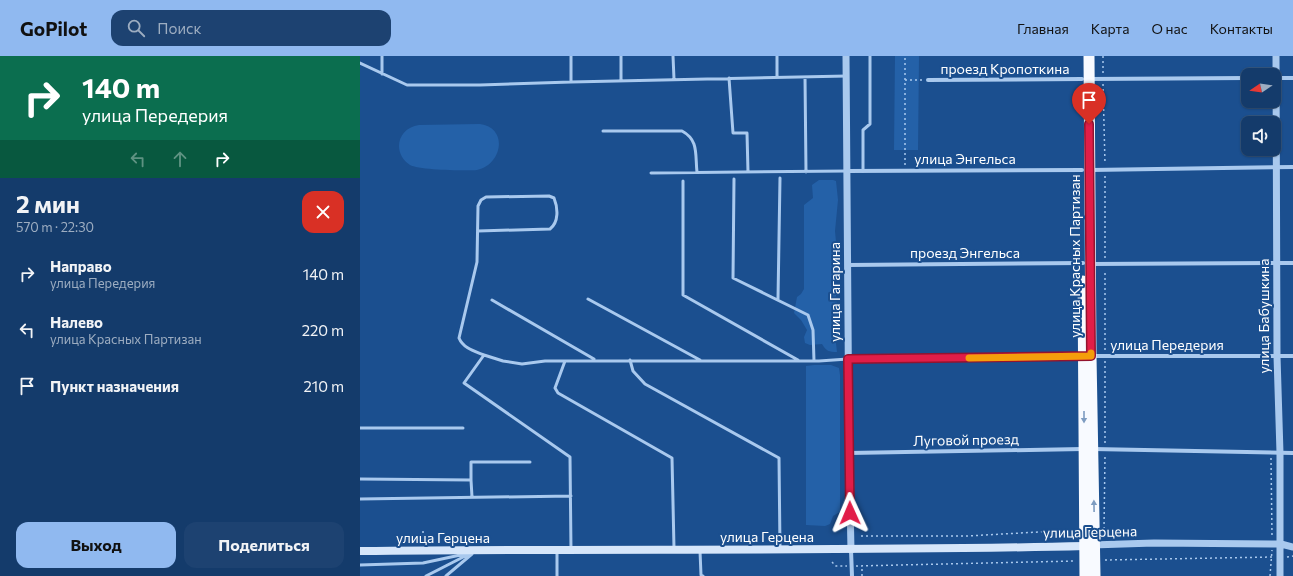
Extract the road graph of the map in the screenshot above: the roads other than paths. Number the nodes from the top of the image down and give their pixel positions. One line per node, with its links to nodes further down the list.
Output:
1 (382, 56): 13 (lane)
2 (571, 56): 25 (lane)
3 (621, 56): 23 (lane)
4 (673, 56): 21 (lane)
5 (777, 56): 14 (lane)
6 (846, 56): 15 (street, улица Гагарина)
7 (870, 56): 32 (lane)
8 (1082, 56): 22 (highway, улица Красных Партизан)
9 (1089, 56): 22 (highway, улица Красных Партизан)
10 (1276, 56): 12 (street, улица Бабушкина)
11 (360, 63): 13 (lane)
12 (1275, 68)
13 (382, 74): 25 (lane)
14 (777, 76): 16 (lane); 17 (lane)
15 (846, 76): 16 (lane); 31 (street, улица Гагарина)
16 (805, 77): 35 (lane)
17 (729, 78): 21 (lane); 34 (lane)
18 (1241, 78): 22 (street, проезд Кропоткина)
19 (1281, 78): 20 (street)
20 (1293, 78)
21 (674, 79): 23 (lane)
22 (1085, 79): 24 (street, проезд Кропоткина); 30 (highway, улица Красных Партизан)
23 (621, 80): 25 (lane)
24 (928, 80)
25 (571, 82)
26 (1275, 108): 28 (street, улица Бабушкина)
27 (603, 131): 33 (lane)
28 (1276, 167): 29 (street, улица Энгельса); 30 (street, улица Энгельса); 42 (street, улица Бабушкина)
29 (1293, 167)
30 (1086, 170): 32 (street, улица Энгельса); 41 (highway, улица Красных Партизан)
31 (847, 171): 32 (street, улица Энгельса); 35 (lane); 44 (street, улица Гагарина)
32 (863, 171)
33 (697, 172): 34 (lane); 36 (lane)
34 (748, 172): 35 (lane)
35 (806, 172)
36 (651, 173)
37 (780, 178): 46 (lane)
38 (734, 179): 46 (lane)
39 (683, 181): 57 (lane)
40 (478, 231): 40 (lane); 48 (lane)
41 (1087, 263): 42 (street, проезд Энгельса); 44 (street, проезд Энгельса); 49 (highway, улица Красных Партизан)
42 (1277, 263): 43 (street, проезд Энгельса); 50 (street, улица Бабушкина)
43 (1293, 263)
44 (848, 265): 52 (street, улица Гагарина)
45 (588, 299): 56 (lane)
46 (778, 299): 58 (lane)
47 (492, 300): 53 (lane)
48 (484, 355): 55 (lane); 68 (lane)
49 (1087, 356): 50 (street, улица Передерия); 52 (street, улица Передерия); 61 (highway, улица Красных Партизан)
50 (1277, 356): 51 (street, улица Передерия); 63 (street, улица Бабушкина)
51 (1293, 356)
52 (848, 359): 58 (lane); 62 (street, улица Гагарина)
53 (596, 360): 54 (lane); 55 (lane)
54 (630, 360): 56 (lane); 78 (lane)
55 (565, 361): 76 (lane)
56 (701, 361): 57 (lane)
57 (799, 361): 58 (lane)
58 (814, 361)
59 (360, 428): 60 (lane)
60 (463, 428)
61 (1088, 449): 62 (street, Луговой проезд); 63 (street, Луговой проезд); 72 (highway, улица Красных Партизан)
62 (849, 453): 79 (street, улица Гагарина)
63 (1280, 453): 64 (street, Луговой проезд); 71 (street, улица Бабушкина)
64 (1293, 453)
65 (530, 462): 67 (lane)
66 (360, 479): 67 (lane)
67 (471, 480): 69 (lane)
68 (571, 496): 69 (lane); 75 (lane)
69 (472, 497): 70 (lane)
70 (360, 499)
71 (1281, 544): 72 (street, улица Герцена); 73 (street, улица Герцена); 90 (street, улица Бабушкина)
72 (1090, 545): 79 (main road, улица Герцена); 88 (highway, улица Красных Партизан); 89 (highway, улица Красных Партизан)
73 (1293, 547)
74 (557, 550): 75 (main road, улица Герцена); 80 (main road, улица Герцена); 85 (lane)
75 (571, 550): 76 (main road, улица Герцена)
76 (674, 550): 77 (main road, улица Герцена)
77 (700, 550): 78 (main road, улица Герцена); 86 (lane)
78 (780, 550): 79 (main road, улица Герцена)
79 (851, 550): 87 (street, улица Гагарина)
80 (477, 551): 81 (main road, улица Герцена); 82 (lane); 83 (lane); 84 (lane)
81 (360, 552)
82 (360, 565)
83 (426, 576)
84 (446, 576)
85 (557, 576)
86 (702, 576)
87 (852, 576)
88 (1085, 576)
89 (1095, 576)
90 (1280, 576)

